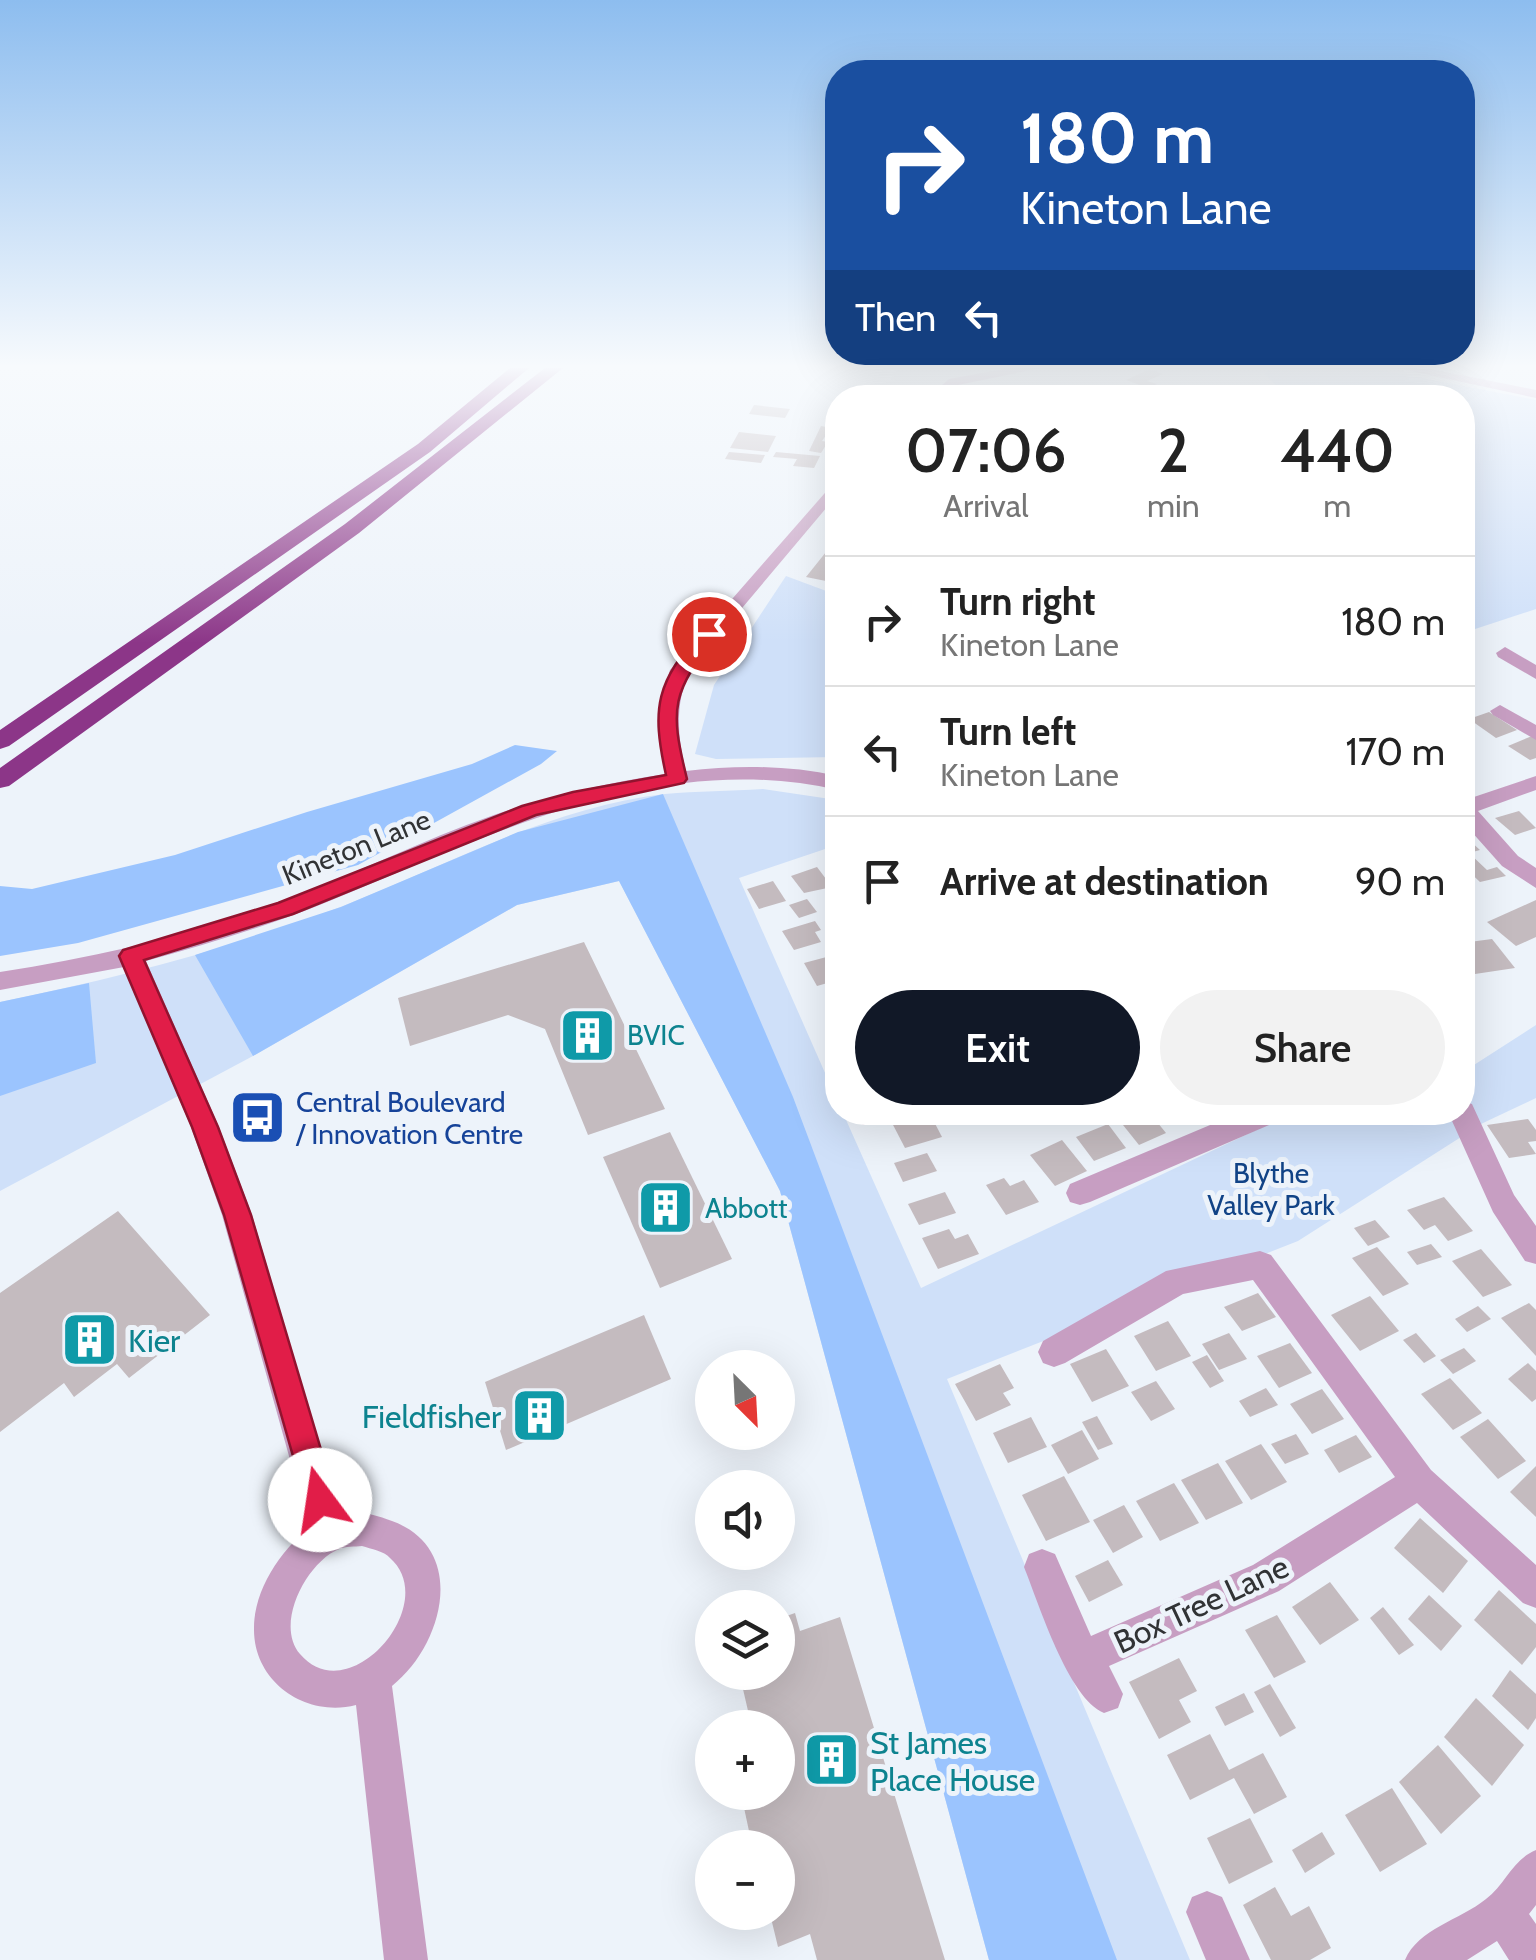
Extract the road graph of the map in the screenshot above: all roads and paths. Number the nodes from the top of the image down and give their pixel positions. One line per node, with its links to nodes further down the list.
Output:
1 (407, 459): 8 (highway)
2 (443, 459): 10 (highway)
3 (825, 498): 9 (street)
4 (1506, 653): 5 (street)
5 (1536, 673)
6 (1500, 711): 7 (street)
7 (1536, 734)
8 (0, 741)
9 (677, 779): 11 (street, Kineton Lane); 16 (street, Kineton Lane)
10 (0, 780)
11 (825, 780)
12 (1536, 783): 13 (street)
13 (1475, 804)
14 (1475, 822): 15 (street)
15 (1536, 880)
16 (130, 956): 17 (street, Kineton Lane); 24 (street)
17 (0, 981)
18 (1240, 1125): 20 (street)
19 (1468, 1125): 21 (street)
20 (1080, 1193)
21 (1536, 1252)
22 (1054, 1352): 23 (street)
23 (1419, 1482): 26 (street); 27 (street, Box Tree Lane)
24 (328, 1534): 28 (street); 28 (street)
25 (1042, 1567): 27 (street)
26 (1536, 1590)
27 (1082, 1659): 29 (street)
28 (372, 1680): 33 (street)
29 (1104, 1694)
30 (1536, 1872): 32 (street)
31 (1207, 1912): 34 (street)
32 (1502, 1912): 35 (street); 36 (street)
33 (406, 1960)
34 (1228, 1960)
35 (1427, 1960)
36 (1535, 1960)

